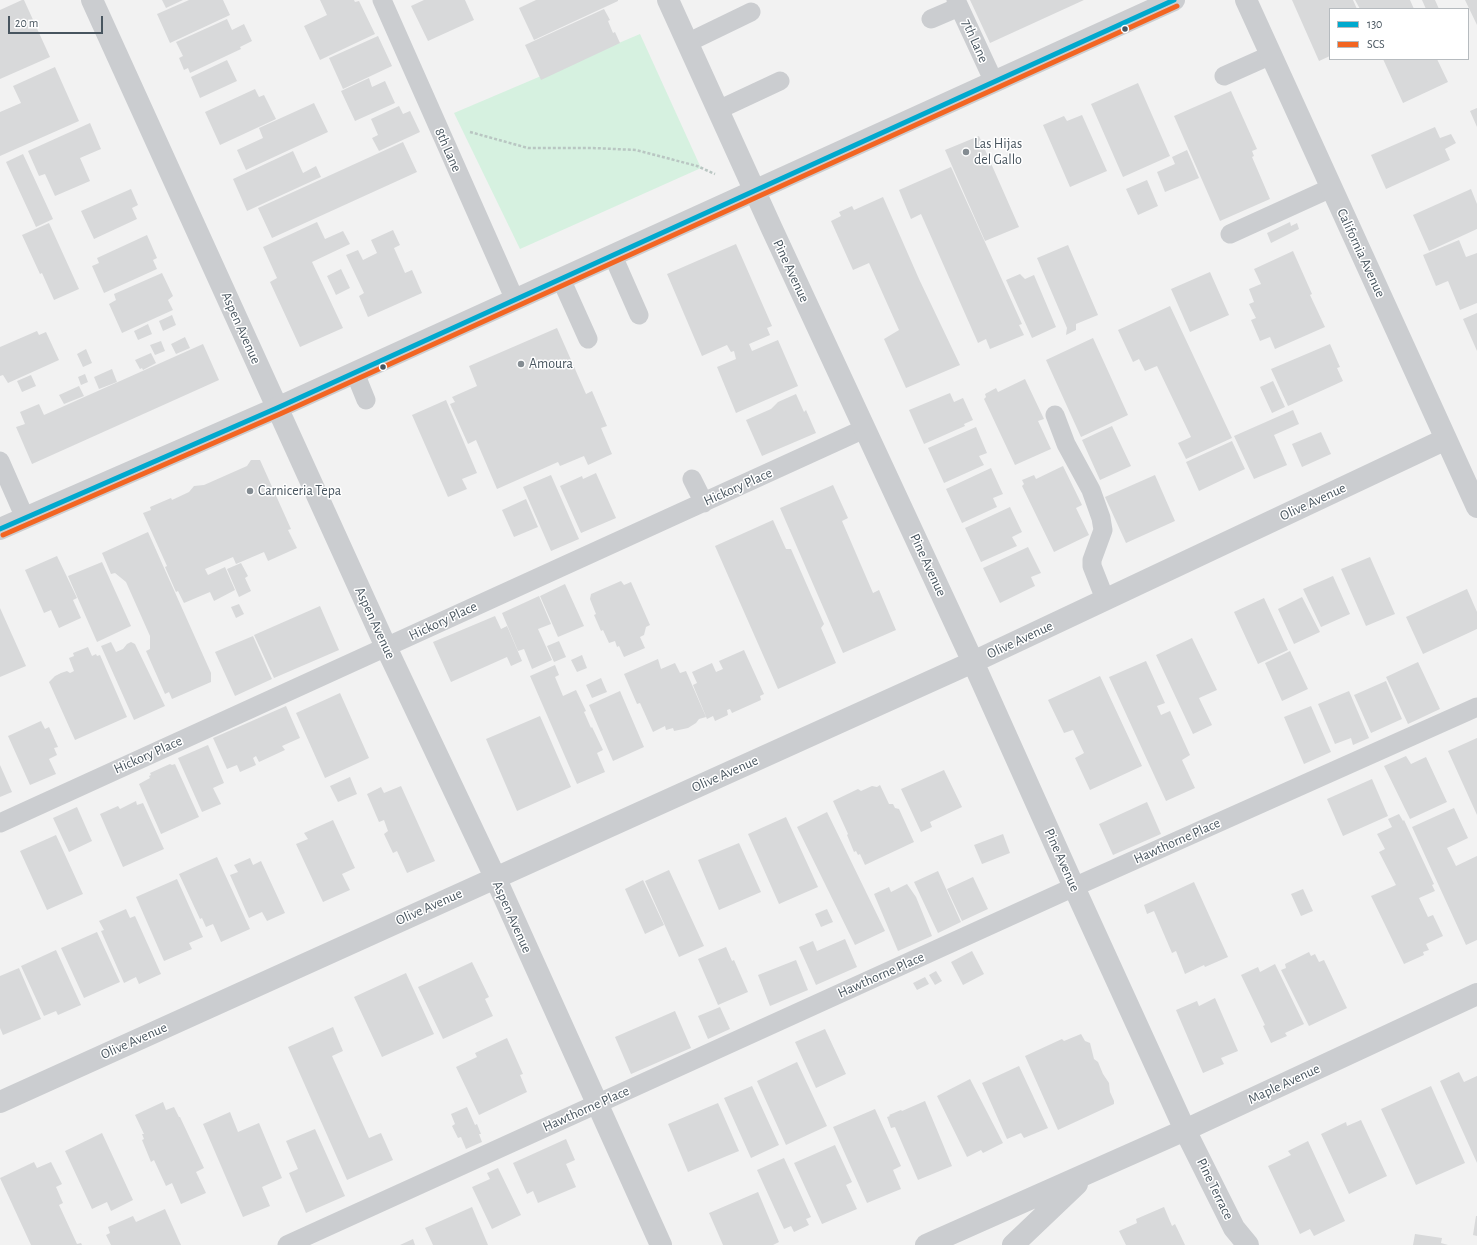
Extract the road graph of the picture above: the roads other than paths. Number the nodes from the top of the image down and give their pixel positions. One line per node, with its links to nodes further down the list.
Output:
1 (92, 0): 25 (street, Aspen Avenue)
2 (382, 0): 20 (lane, 8th Lane)
3 (668, 0): 9 (street, Pine Avenue)
4 (1174, 0): 13 (street)
5 (1246, 0): 10 (street, California Avenue)
6 (958, 3): 8 (lane); 13 (lane, 7th Lane)
7 (752, 12): 9 (lane)
8 (931, 19)
9 (687, 43): 14 (street, Pine Avenue)
10 (1271, 55): 11 (lane); 15 (street, California Avenue)
11 (1224, 76)
12 (780, 81): 14 (lane)
13 (994, 82): 16 (street)
14 (718, 110): 16 (street, Pine Avenue)
15 (1331, 188): 17 (lane); 28 (street, California Avenue)
16 (754, 191): 18 (street); 27 (street, Pine Avenue)
17 (1230, 234)
18 (613, 256): 19 (street); 21 (lane)
19 (560, 279): 20 (street); 22 (lane)
20 (514, 300): 23 (street)
21 (639, 315)
22 (588, 339)
23 (355, 373): 24 (lane); 25 (street)
24 (366, 400)
25 (277, 408): 33 (street); 36 (street, Aspen Avenue)
26 (1054, 415): 35 (lane)
27 (864, 429): 31 (lane, Hickory Place); 37 (street, Pine Avenue)
28 (1446, 439): 32 (street, California Avenue); 35 (street, Olive Avenue)
29 (0, 461): 33 (lane)
30 (692, 479): 31 (lane)
31 (704, 502): 36 (lane, Hickory Place)
32 (1477, 507)
33 (26, 518): 34 (street)
34 (0, 529)
35 (1105, 599): 37 (street, Olive Avenue)
36 (386, 648): 39 (lane, Hickory Place); 40 (street, Aspen Avenue)
37 (973, 662): 40 (street, Olive Avenue); 41 (street, Pine Avenue)
38 (1477, 707): 41 (lane, Hawthorne Place)
39 (0, 823)
40 (495, 877): 43 (street, Olive Avenue); 44 (street, Aspen Avenue)
41 (1074, 888): 44 (lane, Hawthorne Place); 45 (street, Pine Avenue)
42 (1477, 994): 45 (street, Maple Avenue)
43 (0, 1102)
44 (597, 1104): 47 (lane, Hawthorne Place); 48 (street, Aspen Avenue)
45 (1186, 1130): 46 (street, Maple Avenue); 51 (street, Pine Terrace)
46 (1090, 1173): 49 (street, Maple Avenue); 50 (street, Maple Avenue)
47 (287, 1245)
48 (661, 1245)
49 (926, 1245)
50 (1013, 1245)
51 (1248, 1245)

